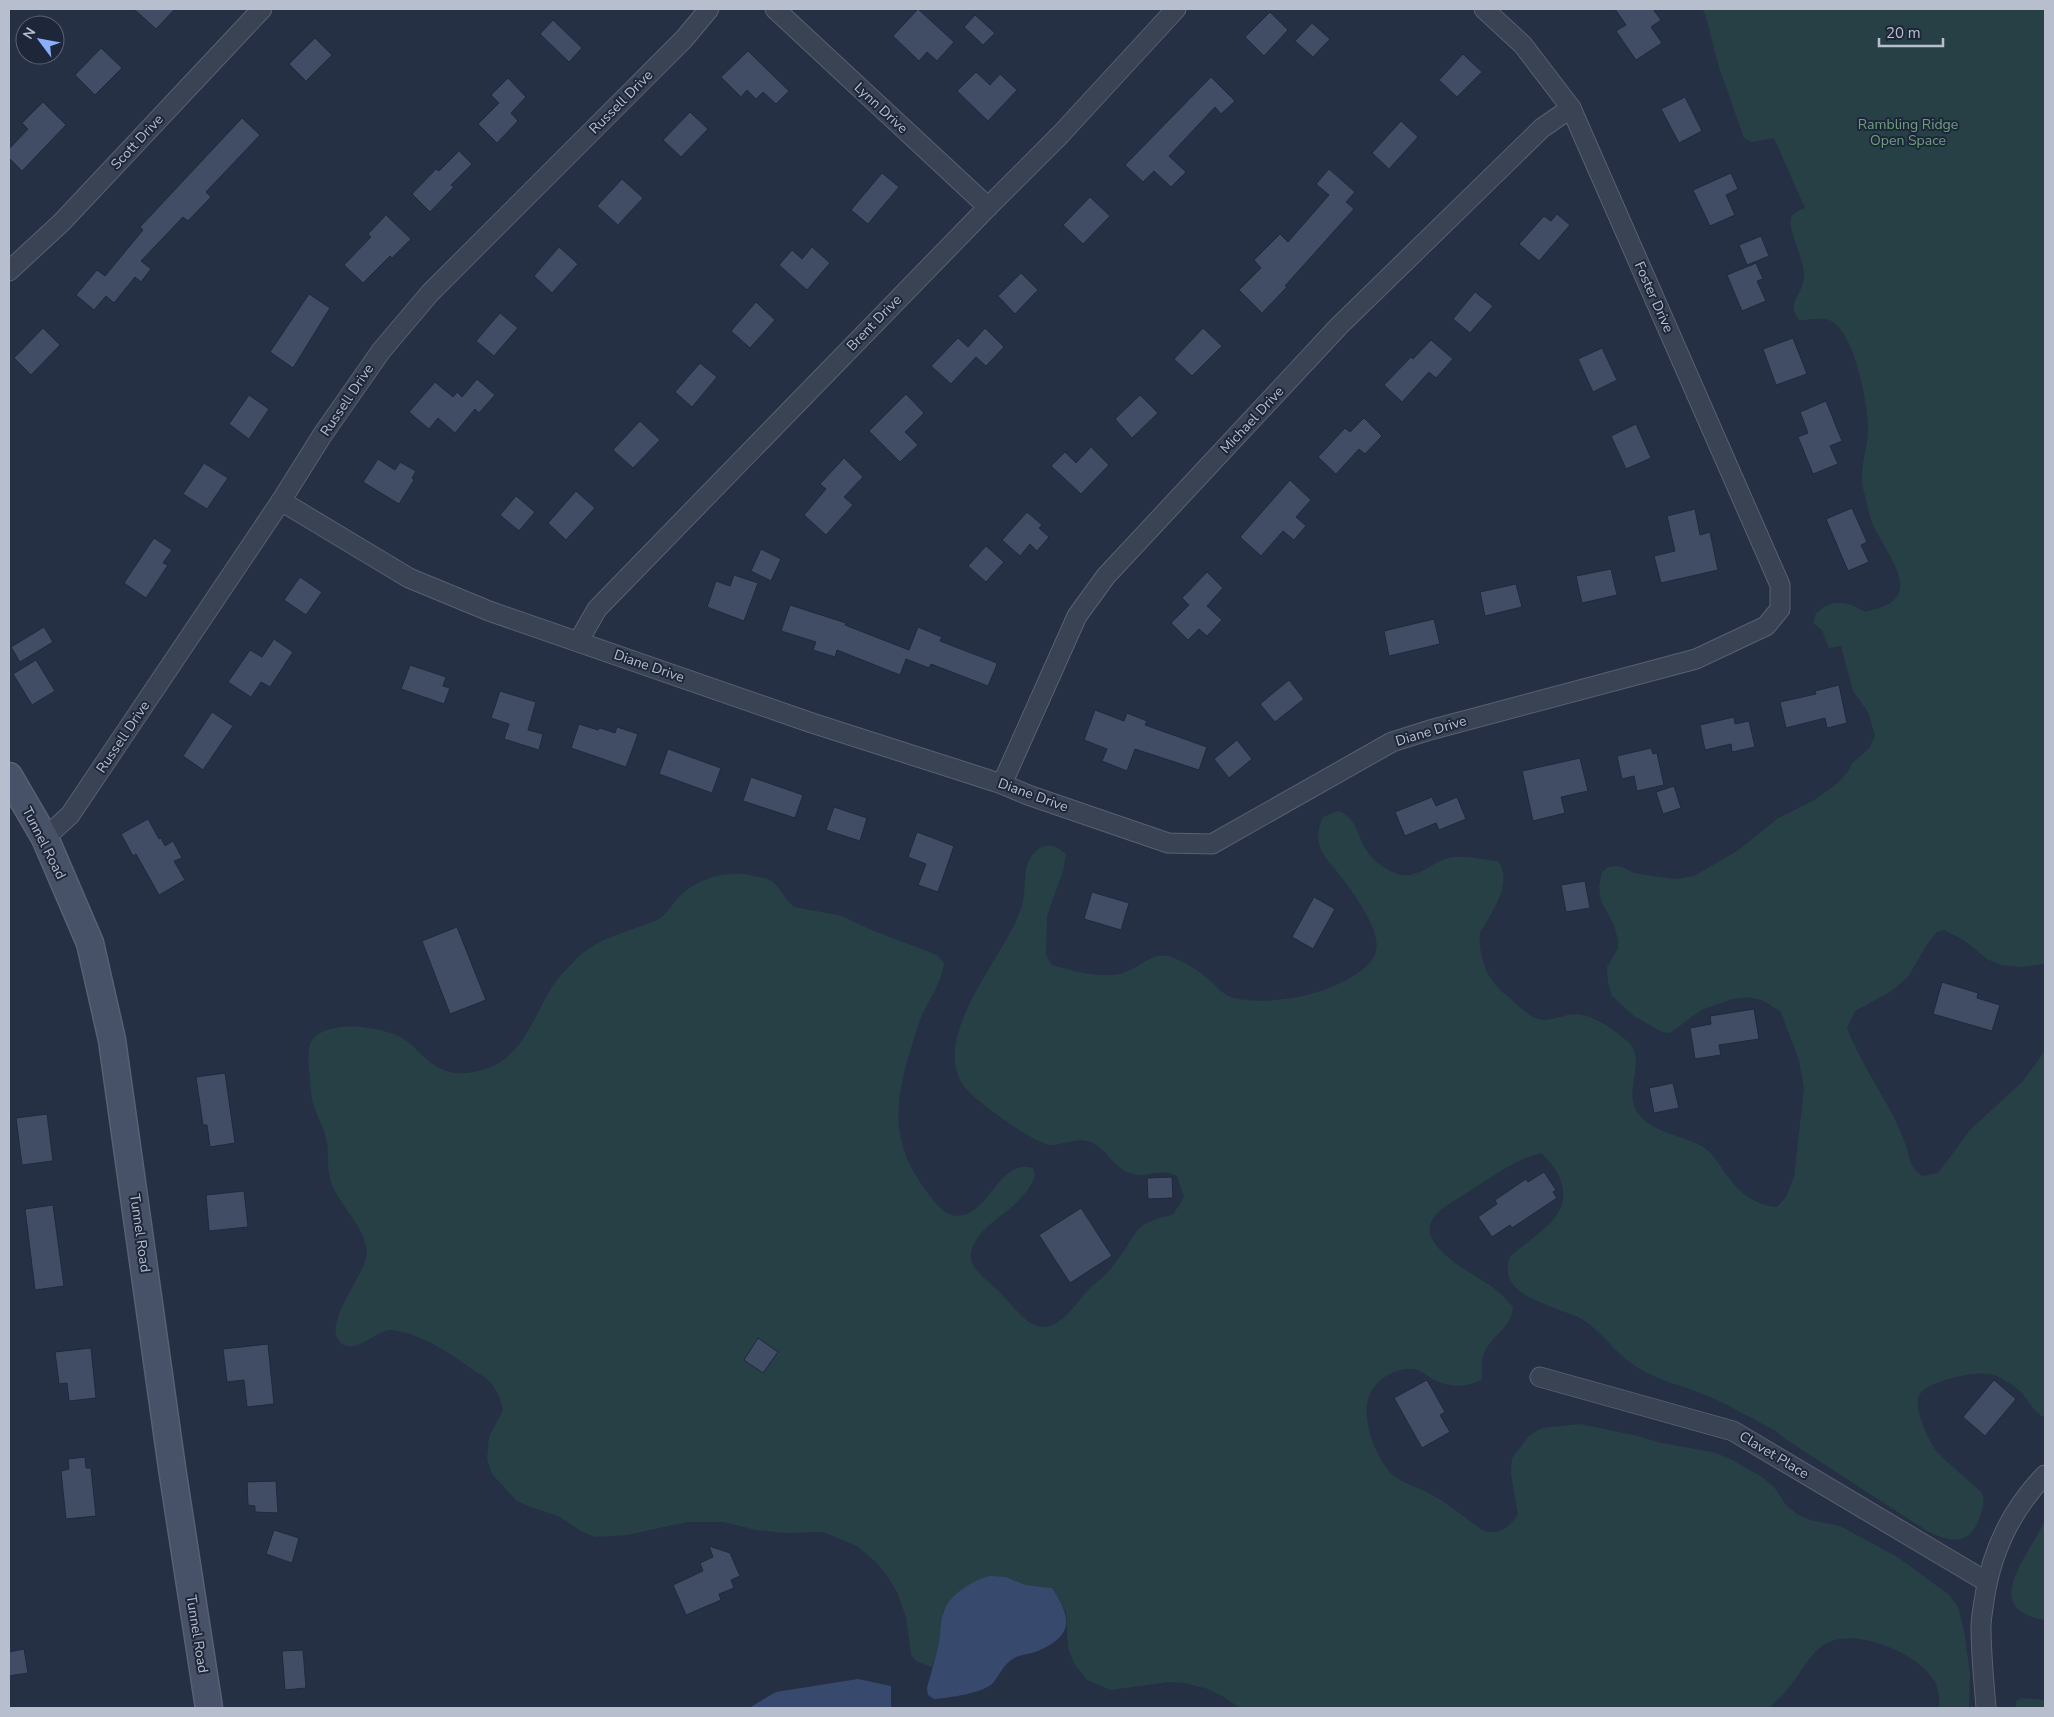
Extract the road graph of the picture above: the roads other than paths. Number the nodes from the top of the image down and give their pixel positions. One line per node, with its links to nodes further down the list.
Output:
1 (262, 9): 8 (street, Scott Drive)
2 (709, 9): 9 (street, Russell Drive)
3 (775, 9): 7 (street, Lynn Drive)
4 (1176, 9): 7 (street, Brent Drive)
5 (1484, 9): 6 (street, Foster Drive)
6 (1571, 108): 10 (street, Foster Drive); 13 (street, Michael Drive)
7 (988, 207): 11 (street, Brent Drive)
8 (9, 271)
9 (282, 501): 11 (street, Diane Drive); 14 (street, Russell Drive)
10 (1780, 609): 13 (street, Diane Drive)
11 (578, 642): 13 (street, Diane Drive)
12 (9, 776): 14 (main road, Tunnel Road)
13 (1002, 784)
14 (45, 838): 18 (main road, Tunnel Road)
15 (1540, 1377): 17 (street, Clavet Place)
16 (2045, 1475): 17 (street)
17 (1987, 1582): 19 (street)
18 (209, 1708)
19 (1986, 1708)

